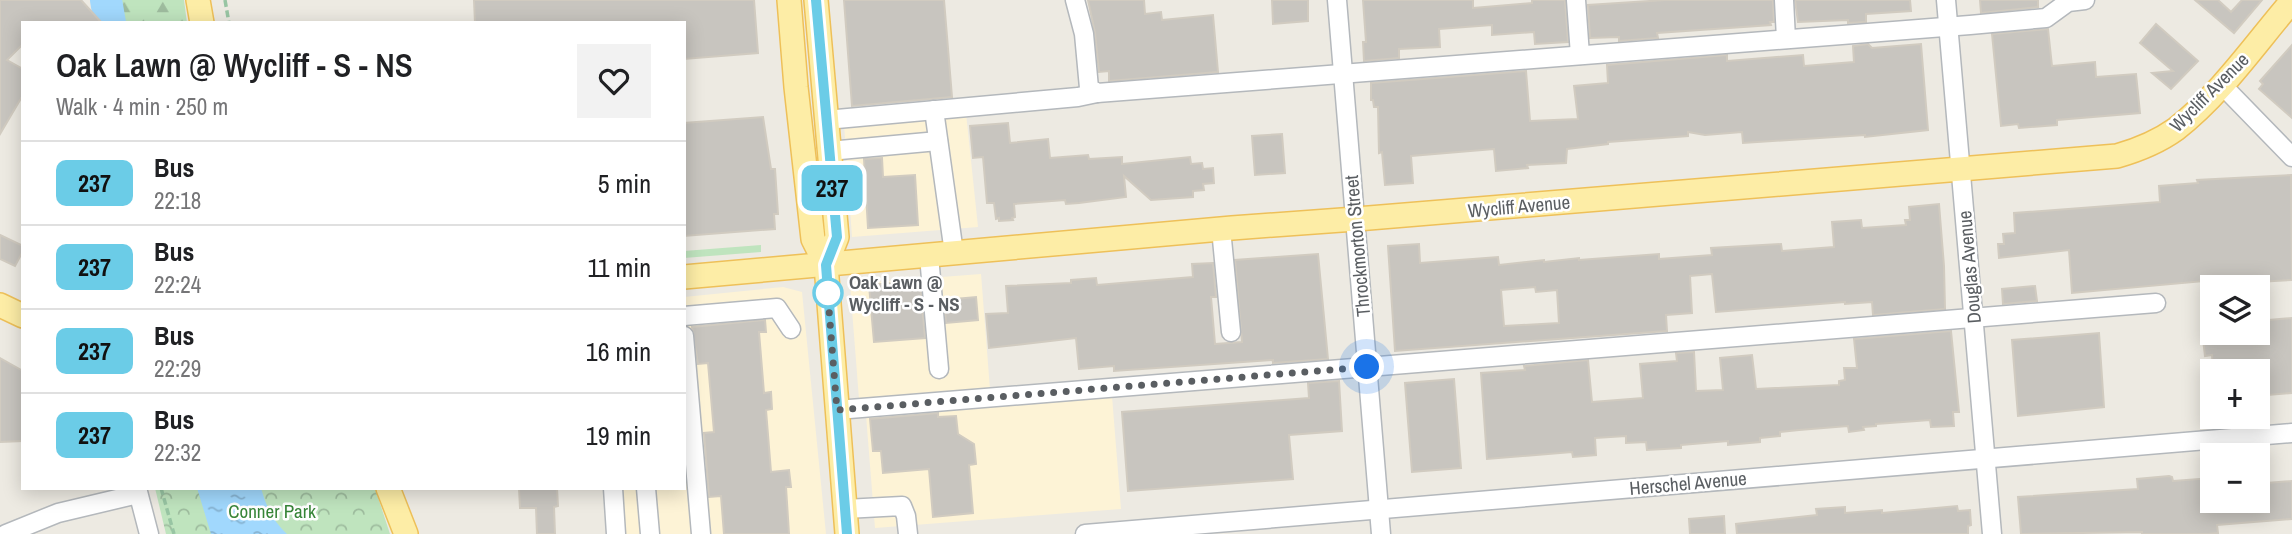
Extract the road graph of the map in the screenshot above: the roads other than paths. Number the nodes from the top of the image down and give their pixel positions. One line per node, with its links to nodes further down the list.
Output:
1 (198, 0): 11 (main road)
2 (789, 0): 28 (main road)
3 (816, 0): 19 (main road)
4 (1075, 0): 17 (street)
5 (1337, 0): 15 (street, Throckmorton Street)
6 (1576, 0): 14 (street)
7 (1784, 0): 13 (street)
8 (1946, 0): 12 (street, Douglas Avenue)
9 (2085, 0): 12 (street)
10 (2292, 1): 16 (main road, Wycliff Avenue)
11 (202, 21)
12 (1949, 27): 13 (street); 23 (street, Douglas Avenue)
13 (1786, 39): 14 (street)
14 (1580, 55): 15 (street)
15 (1343, 76): 17 (street); 24 (street, Throckmorton Street)
16 (2222, 85): 22 (street); 23 (main road, Wycliff Avenue)
17 (1097, 93): 18 (street)
18 (934, 110): 19 (street); 20 (street)
19 (826, 120): 21 (main road)
20 (938, 141): 21 (street); 26 (street)
21 (829, 151): 28 (main road)
22 (2292, 157)
23 (1961, 169): 24 (main road, Wycliff Avenue); 34 (street, Douglas Avenue)
24 (1355, 219): 25 (main road, Wycliff Avenue); 38 (street, Throckmorton Street)
25 (1220, 229): 26 (main road, Wycliff Avenue); 36 (street)
26 (954, 253): 27 (main road, Wycliff Avenue)
27 (929, 256): 28 (main road, Wycliff Avenue); 39 (street)
28 (826, 265): 29 (main road, Wycliff Avenue); 40 (main road)
29 (686, 277)
30 (2156, 303): 34 (street)
31 (0, 305): 32 (main road)
32 (21, 315)
33 (686, 316): 35 (street)
34 (1974, 319): 38 (street); 42 (street, Douglas Avenue)
35 (791, 329)
36 (1231, 332)
37 (686, 359): 54 (street)
38 (1367, 367): 40 (street); 48 (street, Throckmorton Street)
39 (939, 369)
40 (837, 410): 47 (main road)
41 (2292, 433): 42 (street, Herschel Avenue)
42 (1986, 458): 48 (street, Herschel Avenue); 59 (street, Douglas Avenue)
43 (389, 490): 51 (main road)
44 (613, 490): 52 (street)
45 (646, 490): 53 (street)
46 (137, 491): 49 (street); 50 (street)
47 (845, 509): 55 (main road); 56 (street)
48 (1379, 510): 57 (street, Herschel Avenue); 58 (street, Throckmorton Street)
49 (6, 534)
50 (149, 534)
51 (406, 534)
52 (617, 534)
53 (650, 534)
54 (701, 534)
55 (847, 534)
56 (908, 534)
57 (1094, 534)
58 (1381, 534)
59 (1992, 534)

